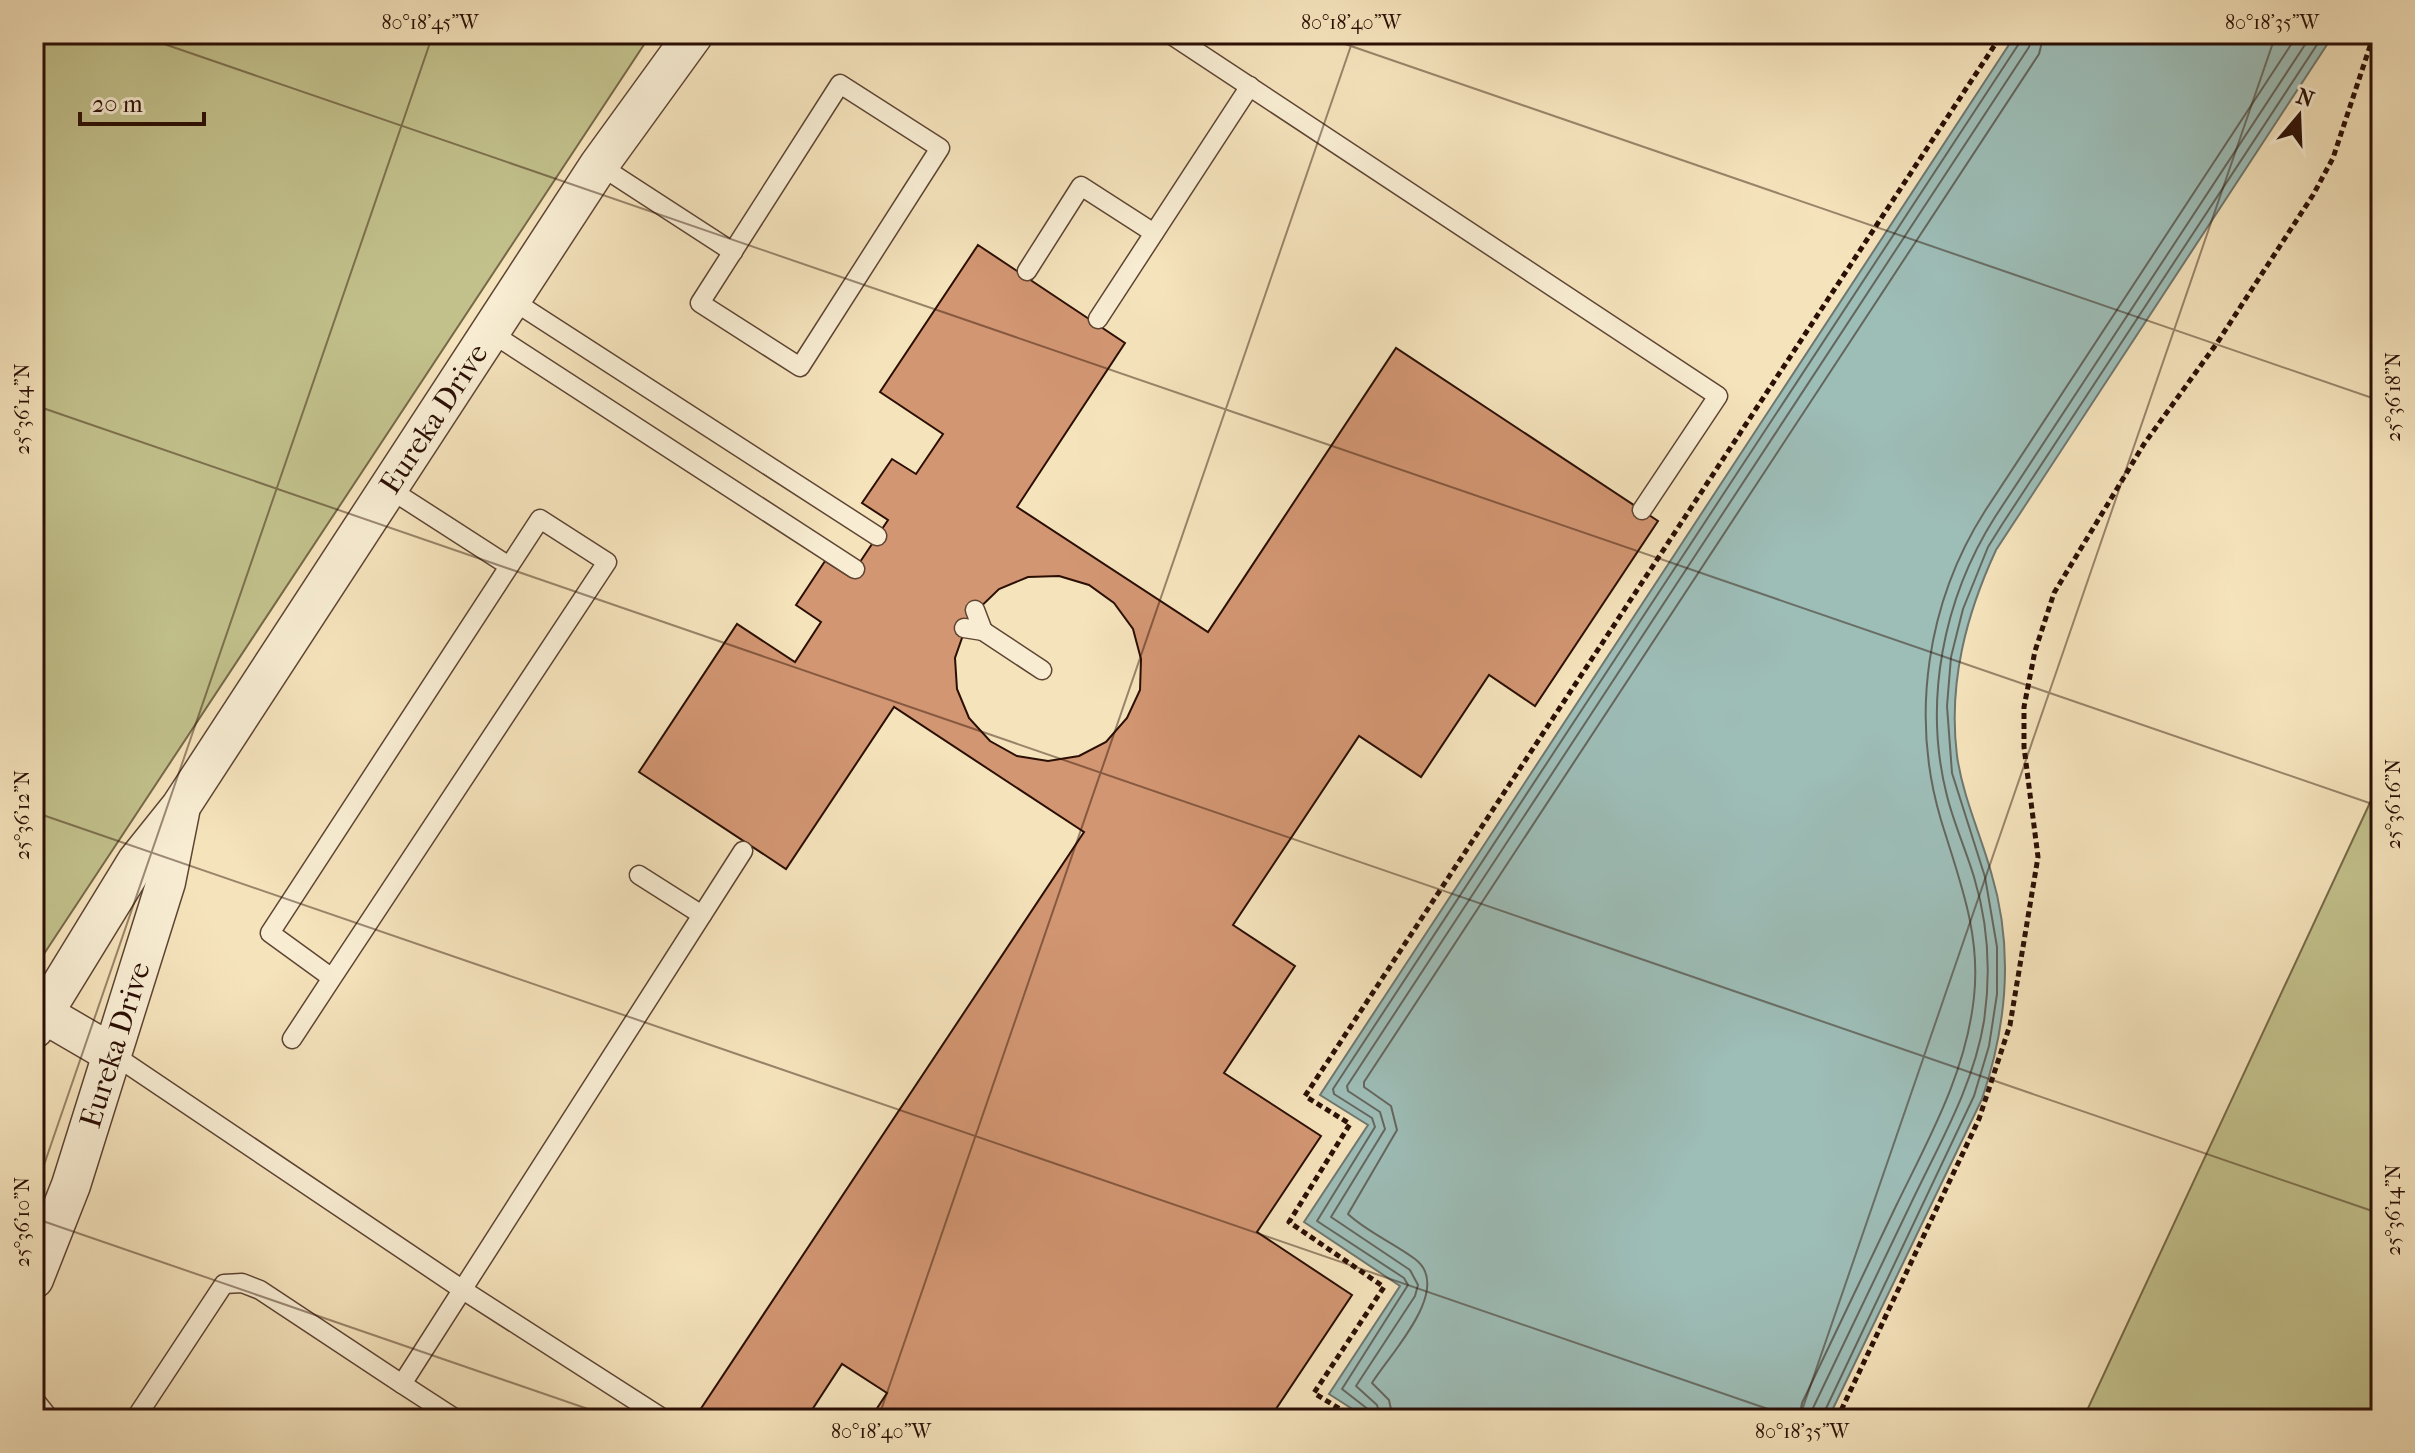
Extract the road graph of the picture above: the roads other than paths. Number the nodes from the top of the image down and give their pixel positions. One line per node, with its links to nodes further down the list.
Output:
1 (694, 34): 4 (street, Eureka Drive)
2 (1170, 34): 3 (lane)
3 (1250, 86): 5 (lane); 12 (lane)
4 (599, 165): 6 (lane); 8 (street, Eureka Drive)
5 (1154, 233): 7 (lane); 9 (lane)
6 (733, 252): 6 (lane)
7 (1027, 271)
8 (512, 300): 10 (street, Eureka Drive); 13 (lane)
9 (1098, 319)
10 (490, 332): 11 (street, Eureka Drive); 15 (lane)
11 (388, 488): 14 (lane); 20 (street, Eureka Drive)
12 (1642, 510)
13 (877, 536)
14 (509, 566): 24 (lane); 24 (lane)
15 (855, 569)
16 (975, 610): 18 (lane)
17 (964, 628): 18 (lane)
18 (983, 631): 19 (lane)
19 (1042, 670)
20 (181, 806): 25 (street, Eureka Drive); 27 (street, Eureka Drive)
21 (743, 851): 23 (lane)
22 (639, 875): 23 (lane)
23 (702, 915): 29 (lane)
24 (332, 978): 26 (lane)
25 (39, 1021): 27 (street)
26 (292, 1039)
27 (111, 1053): 28 (street, Eureka Drive); 29 (lane)
28 (34, 1279)
29 (463, 1290): 30 (lane); 35 (lane)
30 (402, 1384): 33 (lane); 34 (lane)
31 (34, 1399): 32 (lane)
32 (50, 1419)
33 (135, 1419)
34 (456, 1419)
35 (664, 1419)

